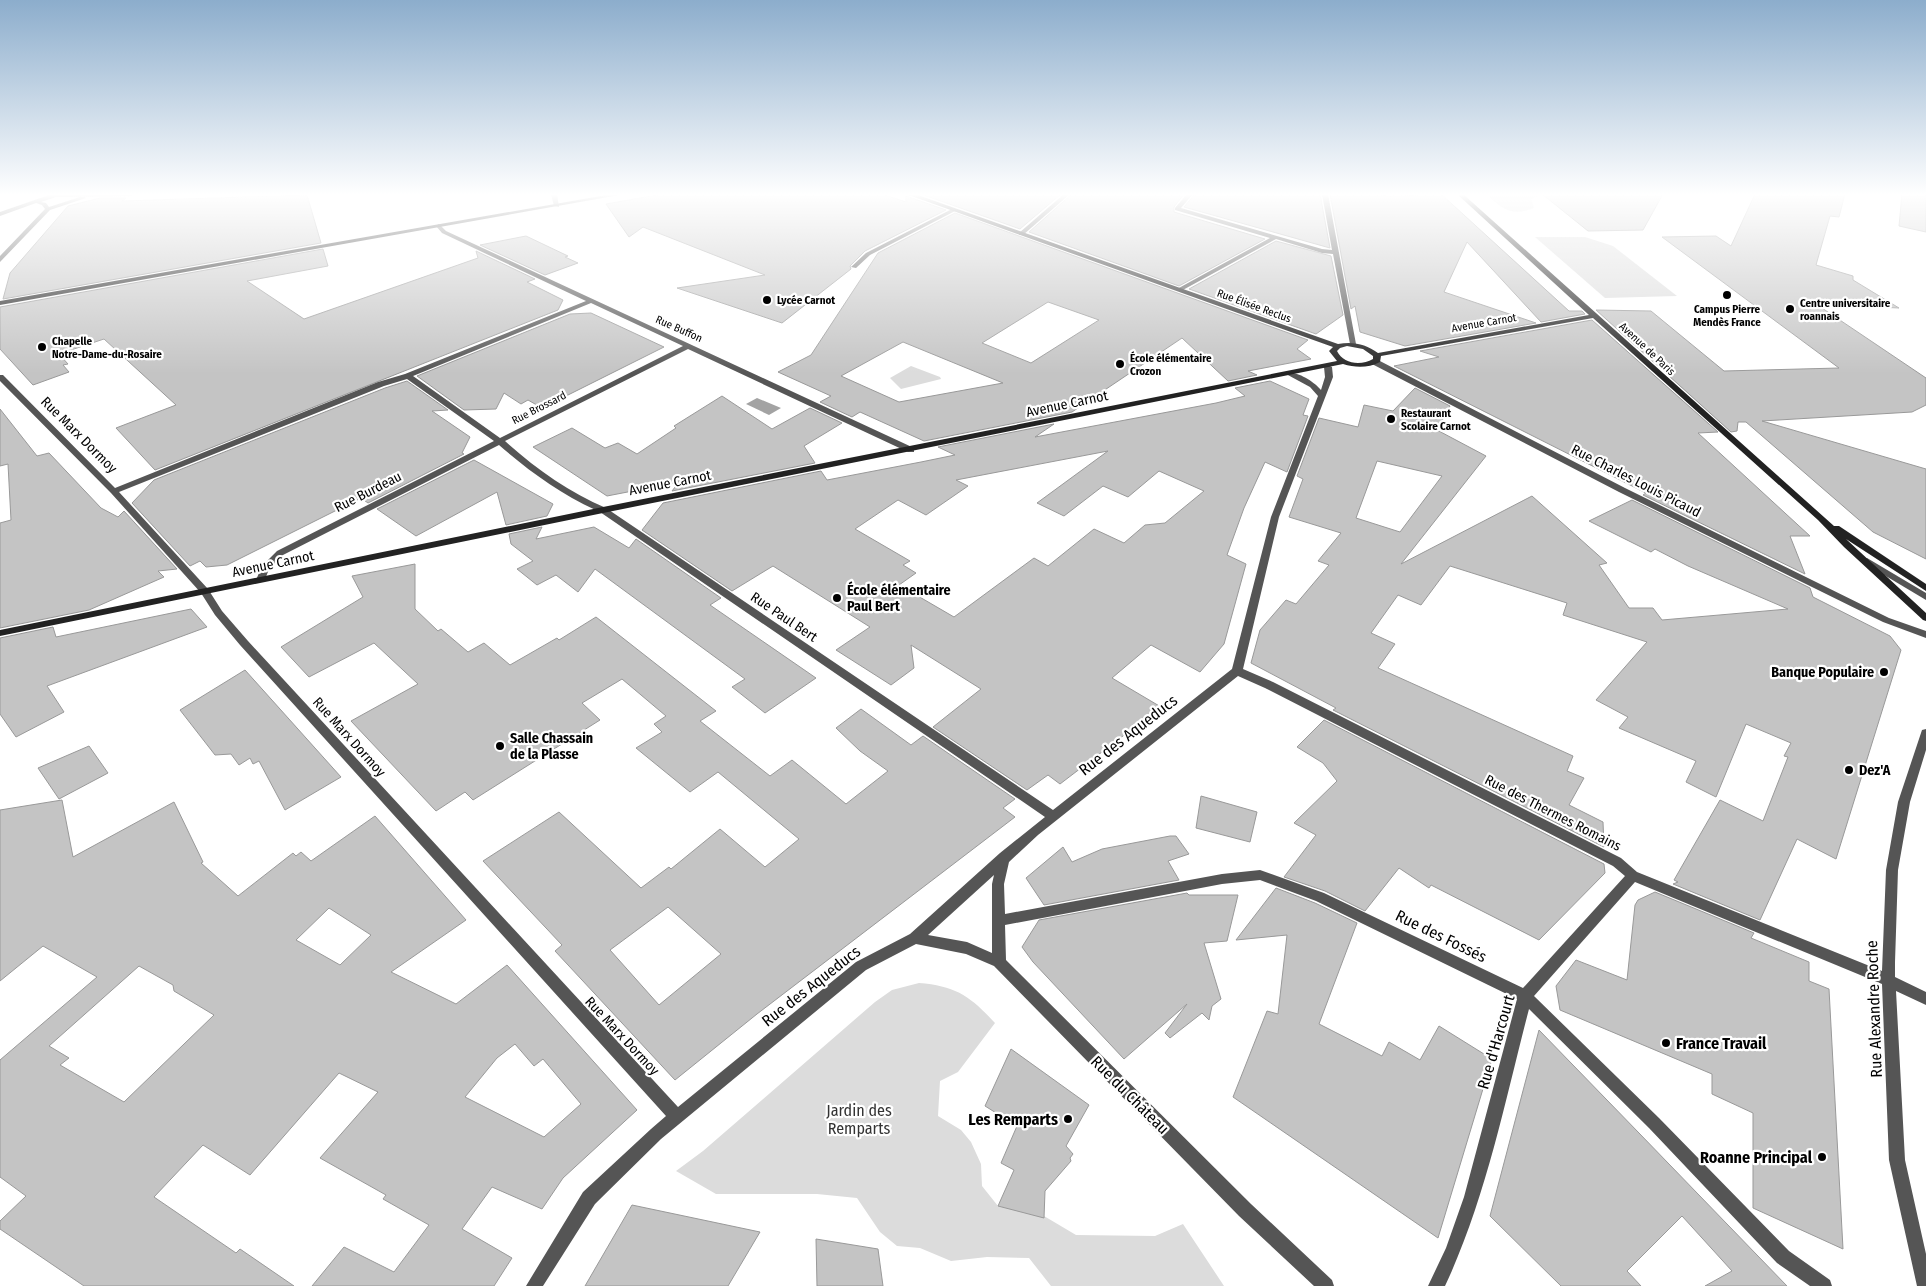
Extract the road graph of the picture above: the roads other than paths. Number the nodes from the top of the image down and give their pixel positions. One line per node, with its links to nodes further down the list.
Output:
1 (279, 254): 11 (street)
2 (491, 254): 10 (street, Rue Buffon)
3 (868, 254): 8 (street)
4 (1077, 254): 9 (street, Rue Élisée Reclus)
5 (1245, 254): 9 (street)
6 (1335, 254): 13 (street)
7 (1526, 254): 12 (street, Avenue de Paris)
8 (854, 267)
9 (1179, 290): 15 (street, Rue Élisée Reclus)
10 (590, 301): 14 (street, Rue Buffon); 20 (street)
11 (0, 303)
12 (1595, 316): 16 (street, Avenue Carnot); 27 (street, Avenue de Paris)
13 (1352, 344): 15 (street); 16 (street)
14 (688, 346): 23 (street, Rue Brossard); 24 (street, Rue Buffon)
15 (1338, 346): 17 (street)
16 (1376, 359): 17 (street, Avenue Carnot); 35 (street, Rue Charles Louis Picaud)
17 (1345, 362): 18 (street, Avenue Carnot)
18 (1328, 367): 19 (street, Avenue Carnot); 22 (street)
19 (1290, 374): 22 (street); 24 (street, Avenue Carnot)
20 (408, 376): 23 (street); 25 (street)
21 (0, 377): 25 (street, Rue Marx Dormoy)
22 (1322, 396): 36 (street)
23 (500, 441): 26 (street, Rue Paul Bert); 29 (street, Rue Burdeau)
24 (911, 450): 26 (street, Avenue Carnot)
25 (114, 491): 31 (street, Rue Marx Dormoy)
26 (603, 510): 29 (street, Avenue Carnot); 38 (street, Rue Paul Bert)
27 (1821, 518): 28 (street); 30 (street)
28 (1858, 556): 32 (street); 33 (street)
29 (261, 580): 31 (street, Avenue Carnot)
30 (1926, 588)
31 (205, 591): 34 (street, Avenue Carnot); 47 (street, Rue Marx Dormoy)
32 (1926, 597)
33 (1926, 618)
34 (0, 633)
35 (1926, 635)
36 (1237, 671): 38 (street, Rue des Aqueducs); 40 (street, Rue des Thermes Romains)
37 (1926, 733): 44 (street, Rue Alexandre Roche)
38 (1053, 816): 39 (street, Rue des Aqueducs)
39 (1004, 857): 41 (street); 42 (street, Rue des Aqueducs)
40 (1633, 876): 44 (street, Rue des Thermes Romains); 45 (street, Rue d'Harcourt)
41 (999, 921): 43 (street); 45 (street, Rue des Fossés)
42 (916, 938): 43 (street, Rue du Château); 47 (street, Rue des Aqueducs)
43 (999, 962): 49 (street, Rue du Château)
44 (1888, 980): 46 (street, Rue des Thermes Romains); 52 (street, Rue Alexandre Roche)
45 (1525, 996): 50 (street, Rue d'Harcourt); 51 (street, Rue des Fossés)
46 (1926, 999)
47 (677, 1117): 48 (street, Rue des Aqueducs)
48 (534, 1286)
49 (1326, 1286)
50 (1436, 1286)
51 (1824, 1286)
52 (1925, 1286)

